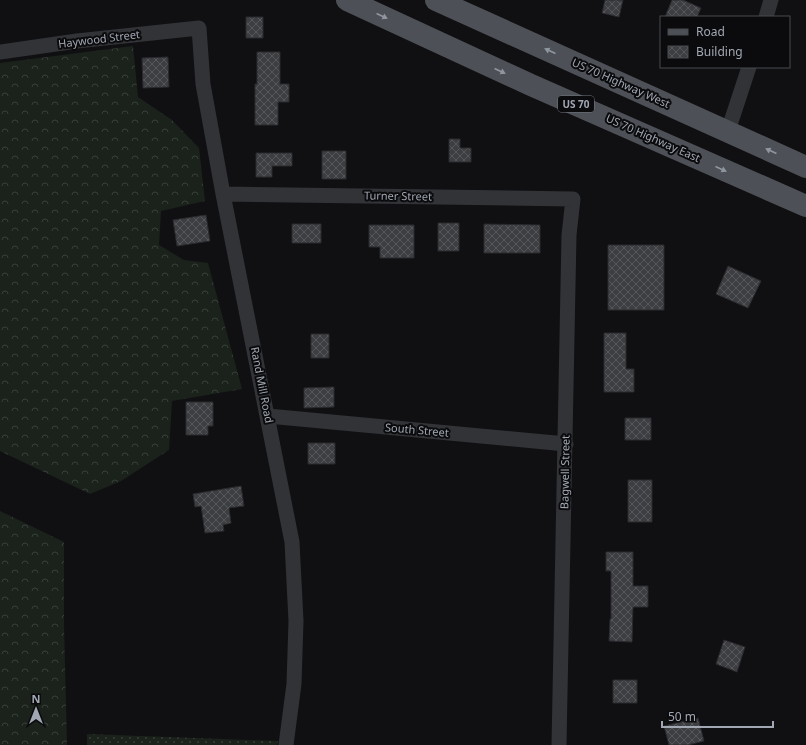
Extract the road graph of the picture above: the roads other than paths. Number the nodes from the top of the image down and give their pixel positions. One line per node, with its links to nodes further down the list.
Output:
1 (347, 0): 12 (main road, US 70 Highway East / US 70, one-way to 12)
2 (436, 0): 8 (main road, US 70 Highway West, one-way to 2)
3 (771, 0): 4 (street)
4 (766, 16)
5 (199, 28): 6 (street, Haywood Street); 10 (street, Rand Mill Road)
6 (0, 52)
7 (749, 68): 8 (street)
8 (728, 131): 9 (main road, US 70 Highway West, one-way to 8)
9 (806, 167)
10 (222, 194): 11 (street, Turner Street); 13 (street, Rand Mill Road)
11 (573, 199): 14 (street, Bagwell Street)
12 (806, 206)
13 (268, 416): 14 (street, South Street); 15 (street, Rand Mill Road)
14 (566, 444): 16 (street, Bagwell Street)
15 (286, 745)
16 (559, 745)

